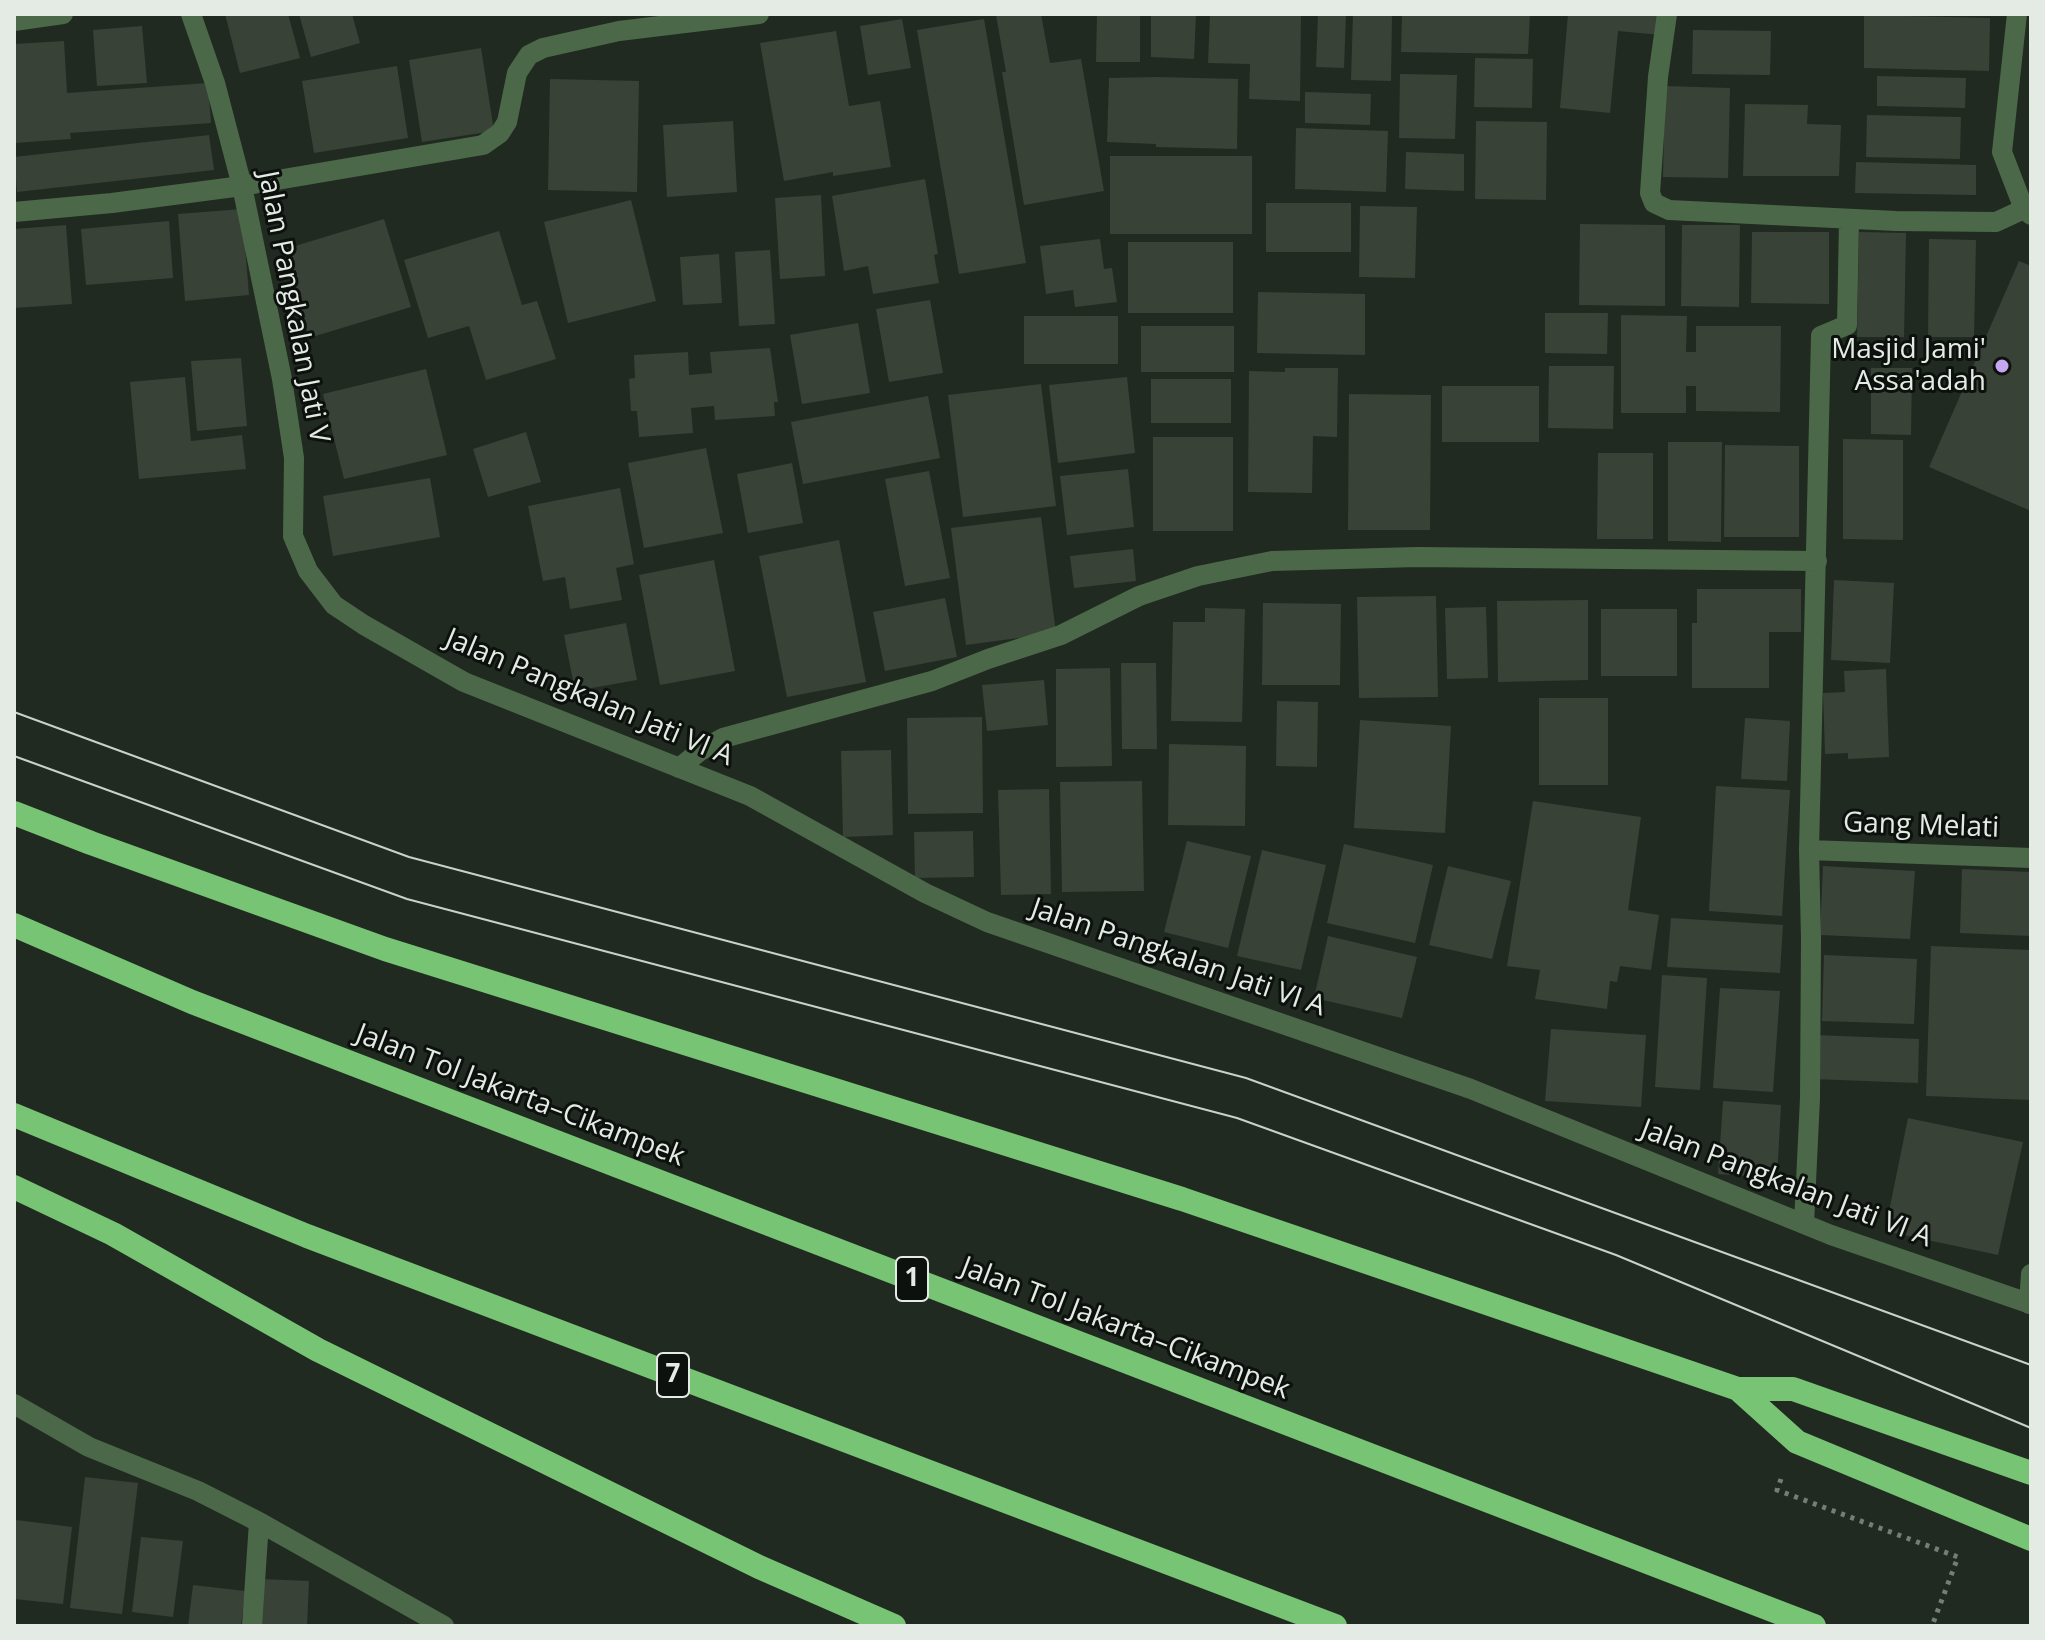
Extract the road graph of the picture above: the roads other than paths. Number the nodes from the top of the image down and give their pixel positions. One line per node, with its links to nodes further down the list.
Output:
1 (63, 14): 6 (street)
2 (191, 14): 7 (street, Jalan Pangkalan Jati V)
3 (759, 14): 7 (street)
4 (1667, 14): 10 (street)
5 (2017, 14): 9 (street)
6 (14, 21)
7 (242, 186): 8 (street); 12 (street, Jalan Pangkalan Jati V)
8 (14, 212)
9 (2027, 212): 10 (street)
10 (1849, 221): 11 (street)
11 (1817, 561): 13 (street); 15 (street)
12 (334, 605): 13 (street, Jalan Pangkalan Jati VI A)
13 (679, 768): 20 (street, Jalan Pangkalan Jati VI A)
14 (14, 813): 23 (highway)
15 (1809, 850): 16 (street, Gang Melati); 20 (street)
16 (2031, 858)
17 (14, 925): 32 (highway, Jalan Tol Jakarta–Cikampek / 1)
18 (14, 1115): 31 (highway, 7)
19 (14, 1187): 30 (highway)
20 (1804, 1224): 22 (street, Jalan Pangkalan Jati VI A)
21 (2031, 1274): 22 (street)
22 (2030, 1304)
23 (1738, 1389): 25 (highway); 27 (highway)
24 (14, 1404): 26 (street)
25 (2031, 1473)
26 (259, 1522): 28 (street); 29 (street)
27 (2031, 1539)
28 (252, 1626)
29 (444, 1626)
30 (894, 1626)
31 (1335, 1626)
32 (1814, 1626)

